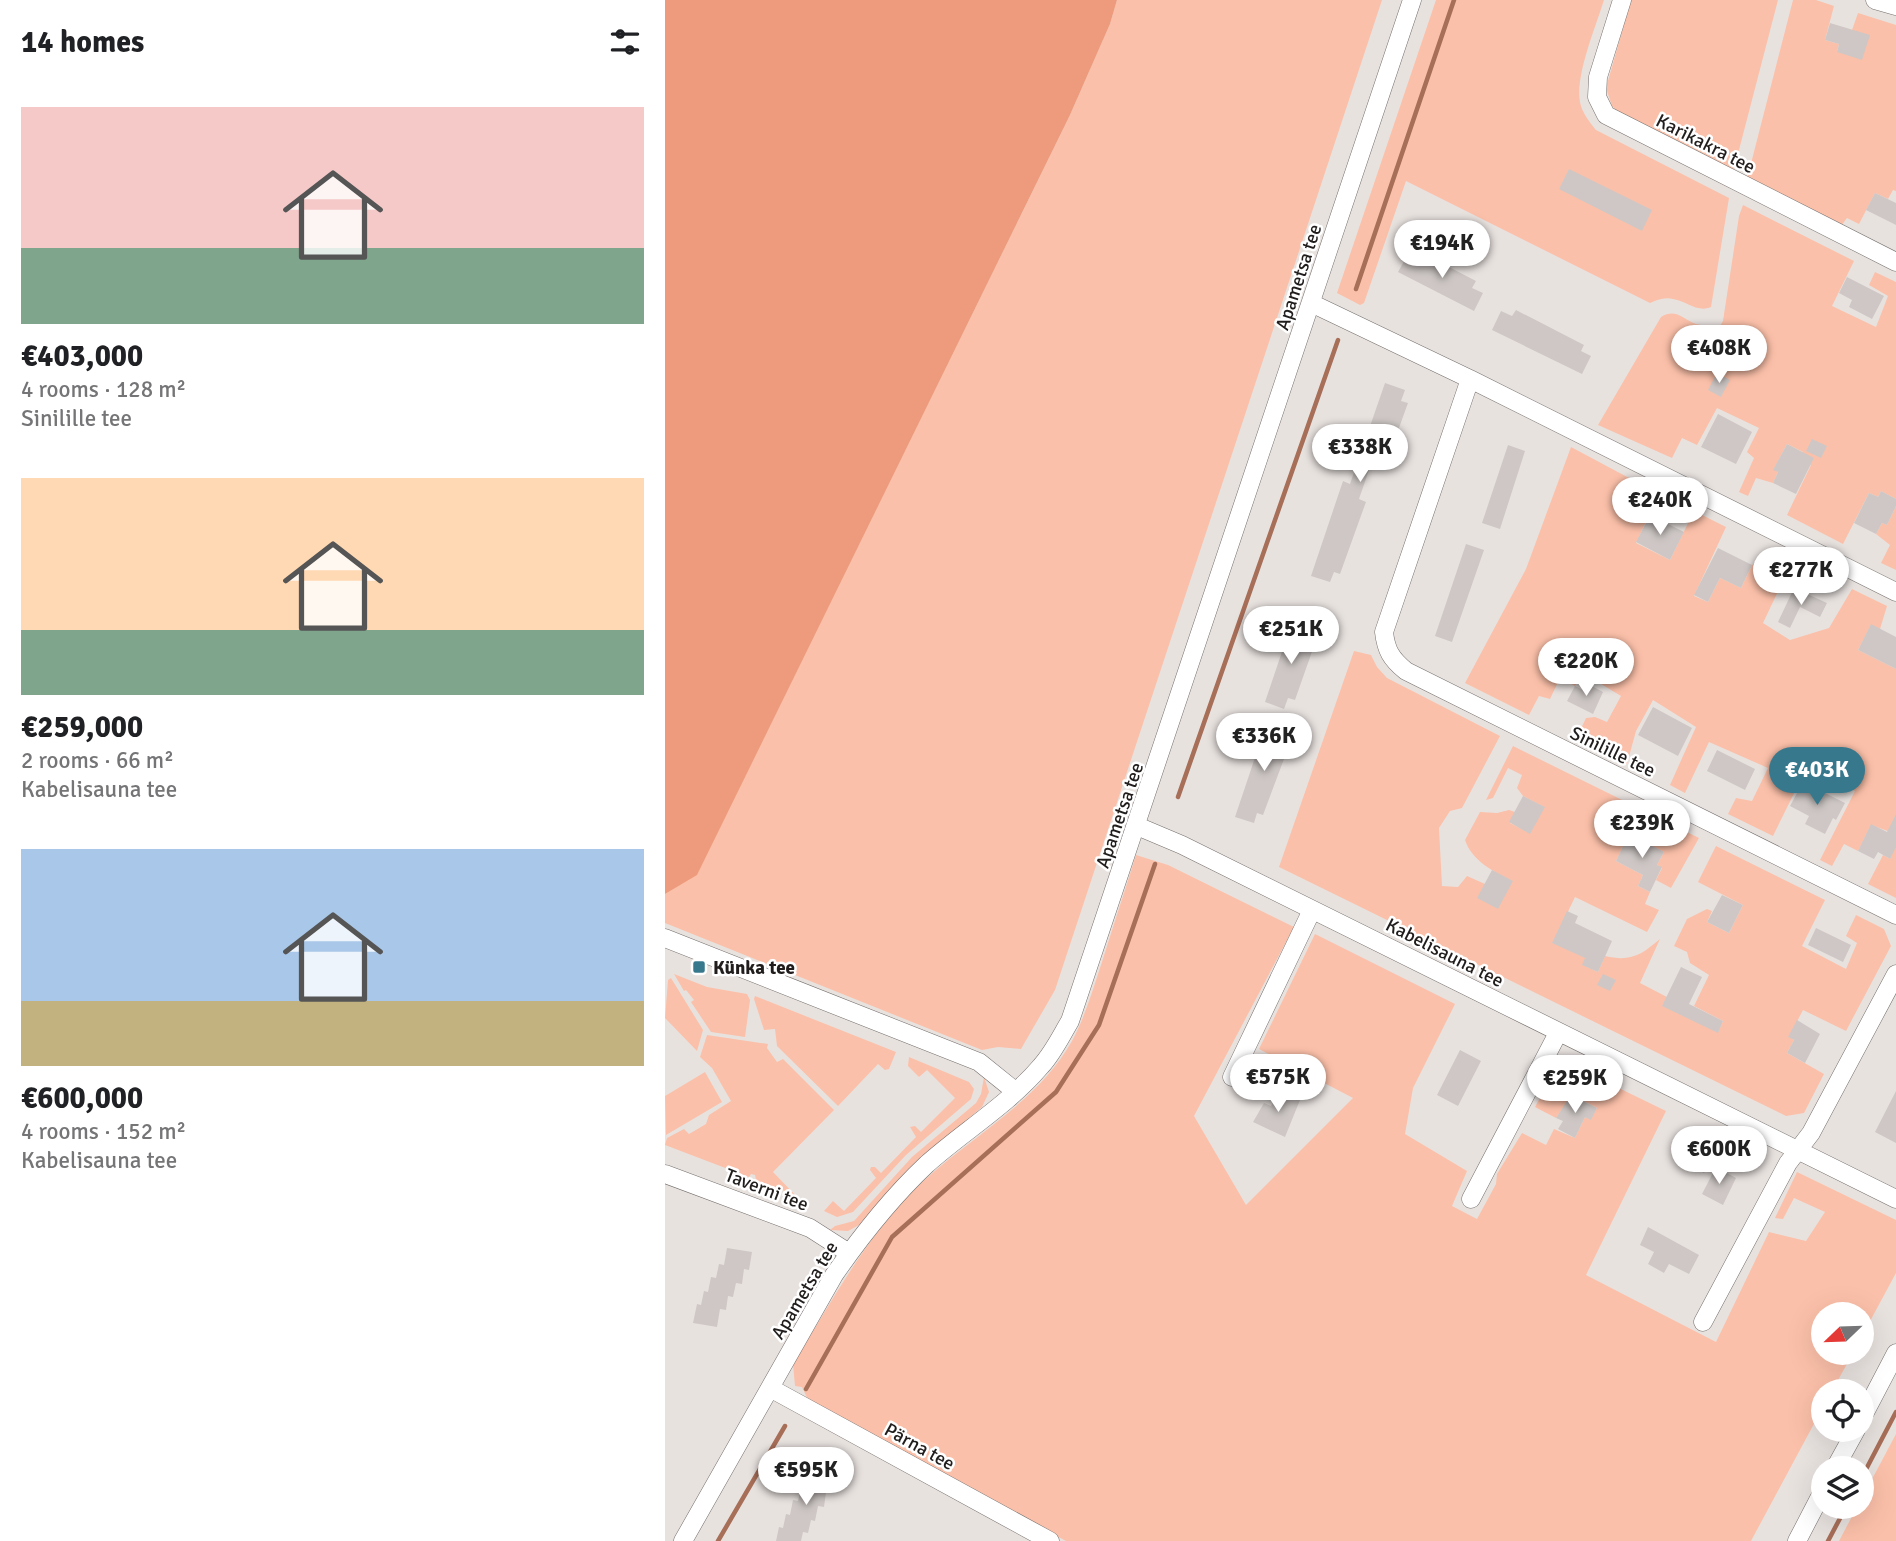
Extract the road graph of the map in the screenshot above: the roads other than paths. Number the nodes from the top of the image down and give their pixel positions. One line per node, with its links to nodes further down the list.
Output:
1 (1412, 0): 6 (street, Apametsa tee)
2 (1622, 0): 5 (street, Karikakra tee)
3 (1875, 0): 4 (street)
4 (1896, 6)
5 (1896, 262)
6 (1311, 303): 7 (street); 9 (street, Apametsa tee)
7 (1470, 379): 8 (street); 11 (street, Sinilille tee)
8 (1896, 592)
9 (1137, 826): 10 (street, Kabelisauna tee); 16 (street, Apametsa tee)
10 (1312, 910): 14 (street, Kabelisauna tee); 15 (street)
11 (1896, 915)
12 (665, 938): 16 (street)
13 (1896, 974): 17 (street)
14 (1558, 1033): 17 (street, Kabelisauna tee); 19 (street)
15 (1232, 1077)
16 (1015, 1091): 21 (street, Apametsa tee)
17 (1798, 1149): 20 (street, Kabelisauna tee); 22 (street)
18 (665, 1174): 21 (street, Taverni tee)
19 (1471, 1199)
20 (1896, 1199)
21 (849, 1253): 24 (street, Apametsa tee)
22 (1703, 1322)
23 (1896, 1353): 25 (street)
24 (770, 1388): 27 (street, Apametsa tee); 28 (street, Pärna tee)
25 (1874, 1395)
26 (1811, 1514): 29 (street)
27 (683, 1541)
28 (1049, 1541)
29 (1797, 1541)

